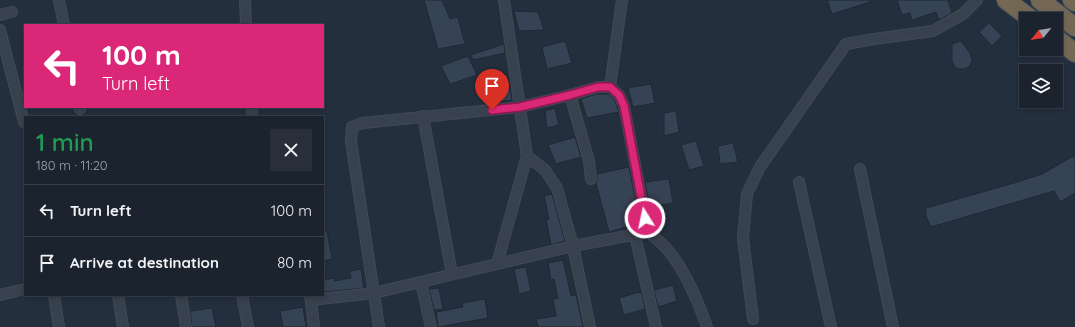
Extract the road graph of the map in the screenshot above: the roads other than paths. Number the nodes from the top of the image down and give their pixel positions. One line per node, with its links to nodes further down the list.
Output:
1 (59, 0): 13 (street)
2 (245, 0): 14 (street)
3 (504, 0): 21 (street)
4 (622, 0): 19 (street)
5 (977, 0): 42 (street)
6 (1006, 0): 11 (highway)
7 (1040, 0): 15 (highway)
8 (1072, 0): 9 (highway)
9 (1075, 2)
10 (12, 12): 12 (street)
11 (1022, 12)
12 (0, 15)
13 (64, 24)
14 (246, 24)
15 (1075, 27)
16 (0, 30): 23 (street)
17 (1063, 44): 18 (highway)
18 (1075, 53)
19 (610, 87): 20 (street); 28 (street)
20 (570, 95): 21 (street); 26 (street)
21 (520, 107): 22 (street); 24 (street)
22 (423, 116): 32 (street); 35 (street)
23 (24, 122)
24 (527, 156): 30 (street); 31 (street)
25 (860, 169): 54 (street)
26 (591, 179)
27 (799, 182): 53 (street)
28 (648, 232): 29 (street); 52 (street)
29 (635, 234): 30 (street); 51 (street)
30 (574, 246): 31 (street); 50 (street)
31 (497, 264): 32 (street)
32 (452, 274): 33 (street)
33 (421, 282): 35 (street); 49 (street)
34 (24, 290): 36 (street)
35 (374, 293): 41 (street); 48 (street)
36 (0, 295)
37 (54, 296): 43 (street)
38 (118, 296): 44 (street)
39 (181, 296): 45 (street)
40 (242, 296): 46 (street)
41 (310, 298): 47 (street)
42 (753, 319)
43 (59, 327)
44 (123, 327)
45 (186, 327)
46 (248, 327)
47 (314, 327)
48 (379, 327)
49 (431, 327)
50 (590, 327)
51 (656, 327)
52 (707, 327)
53 (831, 327)
54 (893, 327)

